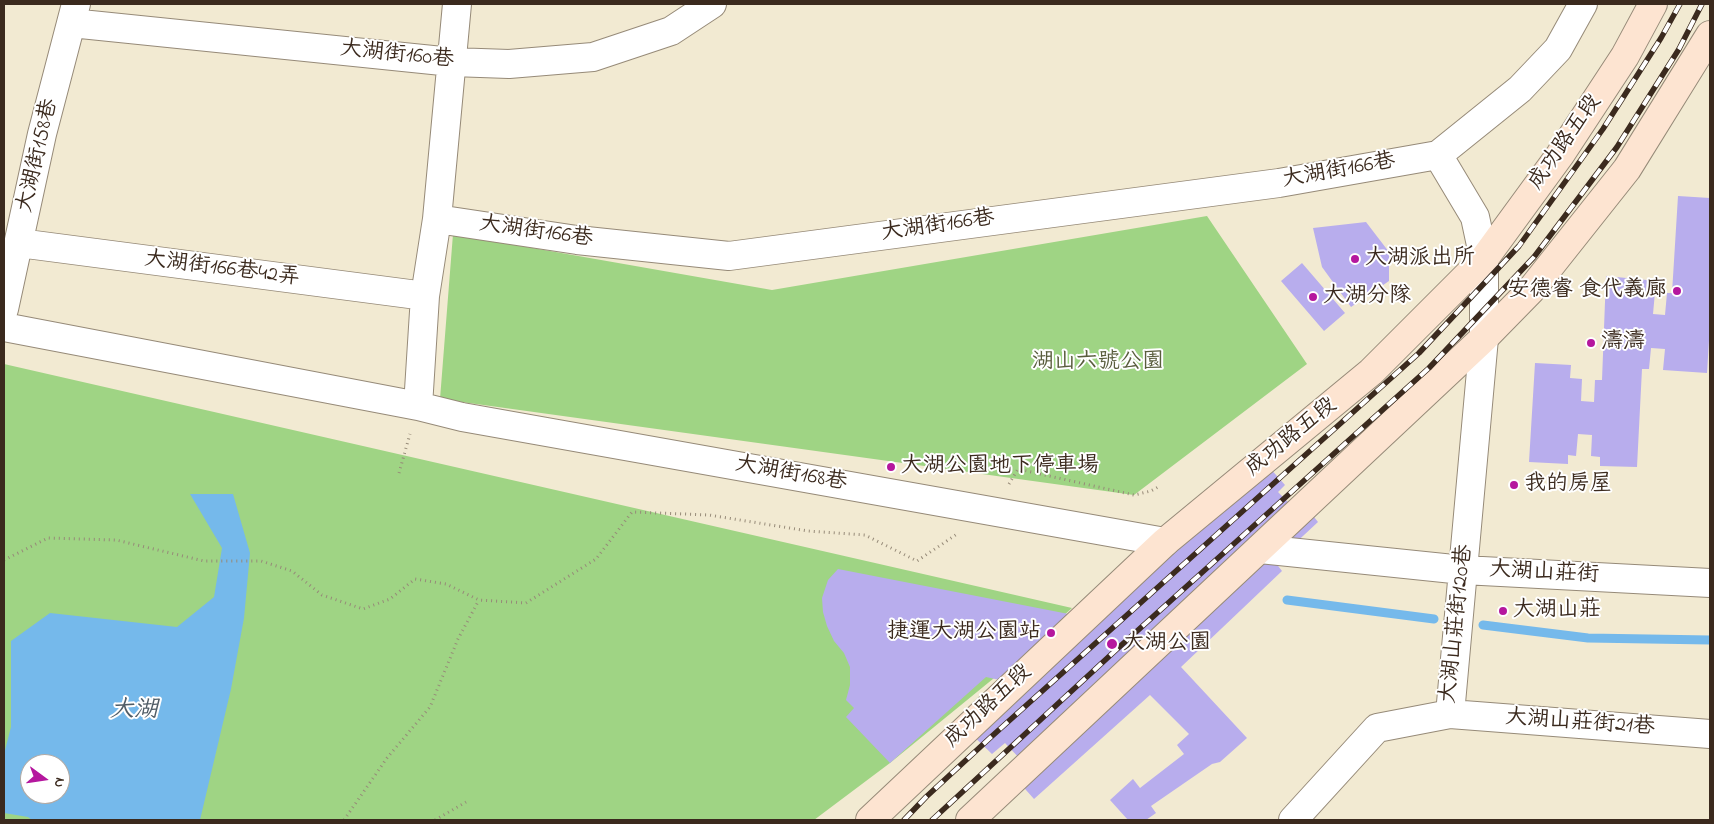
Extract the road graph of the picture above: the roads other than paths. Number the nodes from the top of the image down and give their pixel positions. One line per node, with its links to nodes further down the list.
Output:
1 (457, 4): 7 (street)
2 (712, 4): 7 (street, 大湖街160巷)
3 (1583, 4): 8 (street)
4 (1653, 4): 11 (main road, 成功路五段)
5 (73, 13): 7 (street, 大湖街160巷); 10 (street, 大湖街158巷)
6 (1710, 35): 15 (main road)
7 (452, 62): 9 (street)
8 (1438, 155): 9 (street, 大湖街166巷); 11 (street, 大湖山莊街120巷)
9 (437, 219): 12 (street)
10 (19, 243): 12 (street, 大湖街166巷42弄); 13 (street, 大湖街158巷)
11 (1484, 259): 15 (street, 大湖山莊街120巷); 17 (main road, 成功路五段)
12 (425, 296): 16 (street)
13 (4, 309)
14 (4, 327): 16 (street, 大湖街168巷)
15 (1484, 338): 18 (main road); 19 (street, 大湖山莊街120巷)
16 (418, 406): 17 (street, 大湖街168巷)
17 (1164, 542): 23 (main road, 成功路五段)
18 (1260, 548): 19 (street, 大湖山莊街); 24 (main road)
19 (1463, 570): 20 (street, 大湖山莊街); 21 (street, 大湖山莊街120巷)
20 (1710, 583)
21 (1450, 714): 22 (street, 大湖山莊街21巷); 25 (street, 大湖山莊街120巷)
22 (1710, 734)
23 (870, 820)
24 (970, 820)
25 (1294, 820)

